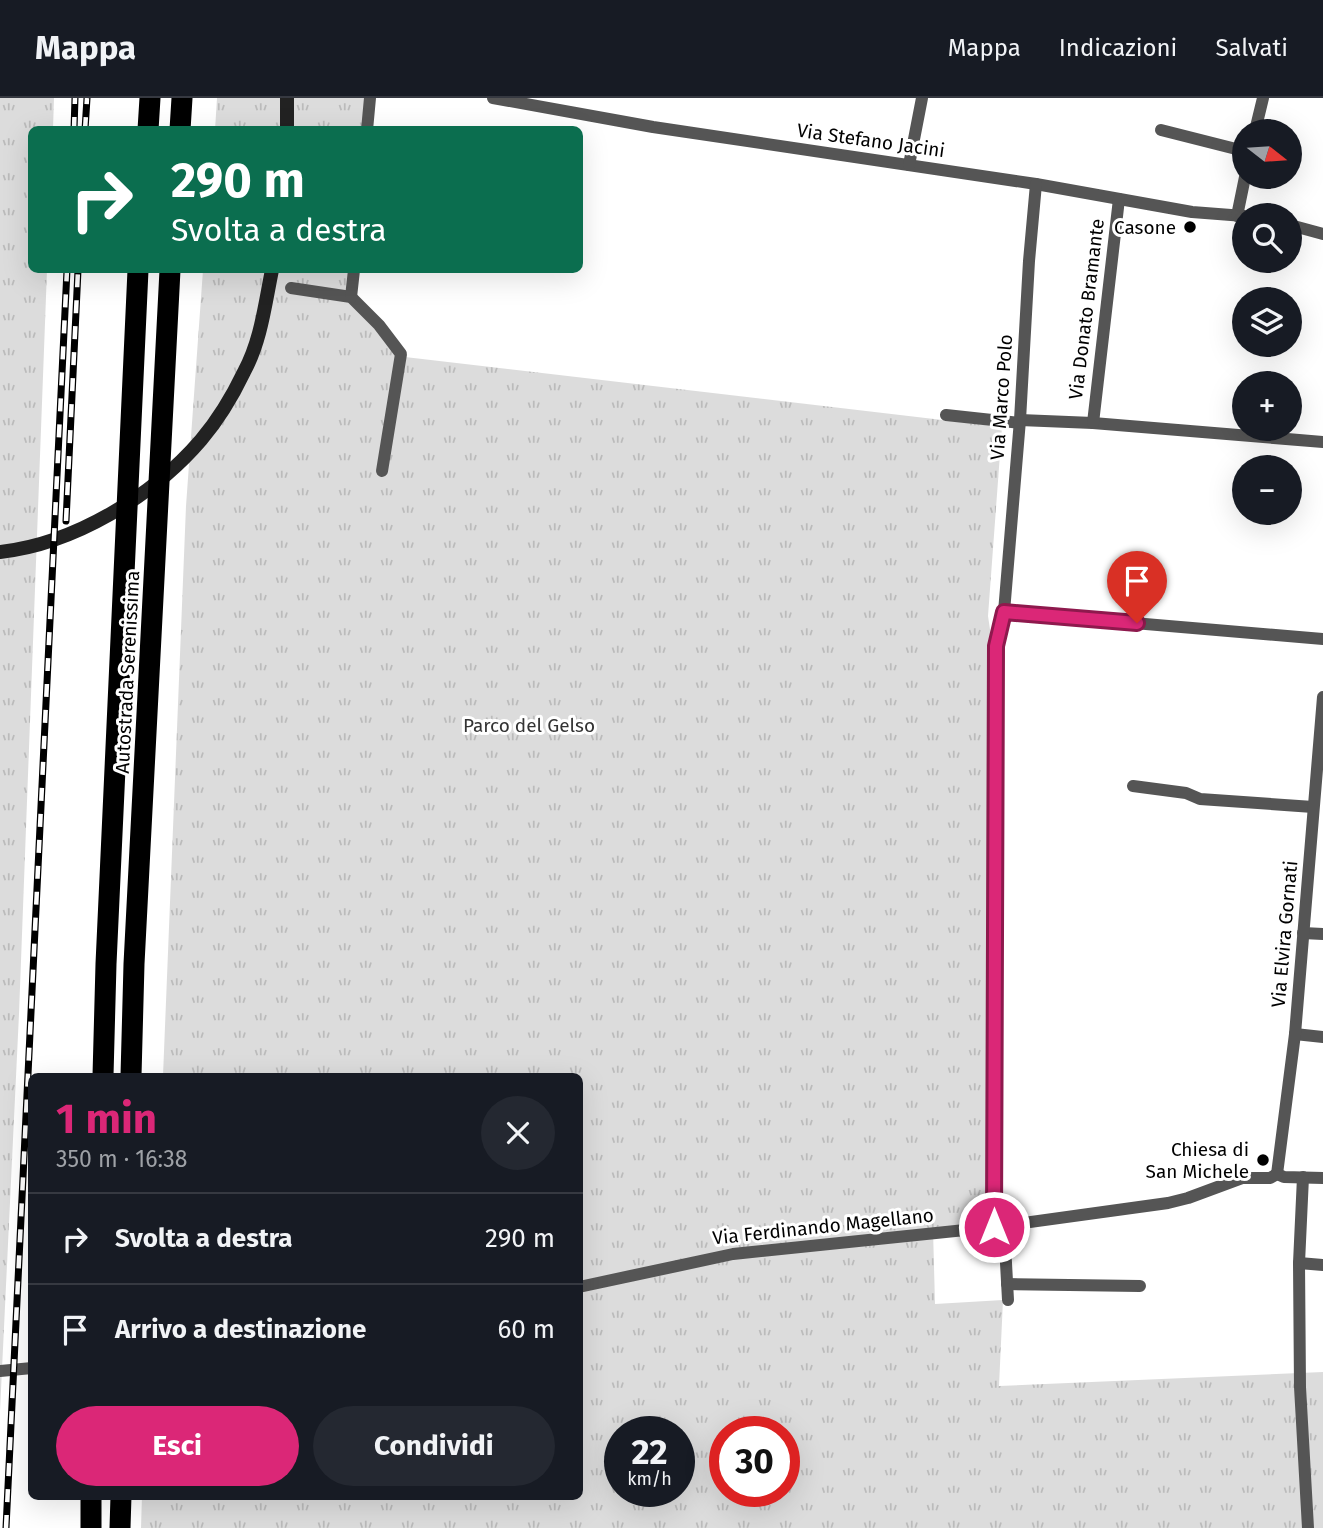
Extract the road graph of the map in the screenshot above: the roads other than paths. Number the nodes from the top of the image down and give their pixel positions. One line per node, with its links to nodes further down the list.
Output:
1 (150, 98): 10 (highway)
2 (182, 98): 11 (highway)
3 (287, 98): 12 (street)
4 (370, 98): 13 (street)
5 (493, 98): 8 (street, Via Stefano Jacini)
6 (922, 98): 16 (street)
7 (1264, 98): 9 (street)
8 (540, 102): 16 (street, Via Stefano Jacini)
9 (1258, 119)
10 (148, 126)
11 (180, 126)
12 (287, 126)
13 (367, 126)
14 (1161, 130): 15 (street)
15 (1232, 148)
16 (909, 165): 17 (street, Via Stefano Jacini)
17 (1036, 184): 18 (street, Via Stefano Jacini); 29 (street, Via Marco Polo)
18 (1119, 199): 19 (street, Via Stefano Jacini); 30 (street, Via Donato Bramante)
19 (1232, 215)
20 (1302, 228): 21 (street)
21 (1323, 234)
22 (138, 273): 44 (highway, Autostrada Serenissima)
23 (170, 273): 45 (highway, Autostrada Serenissima)
24 (271, 273): 33 (street)
25 (354, 273): 27 (street)
26 (292, 288): 27 (street)
27 (351, 297): 32 (street)
28 (946, 415): 29 (street)
29 (1020, 421): 30 (street); 34 (street, Via Marco Polo)
30 (1093, 423): 31 (street)
31 (1323, 442)
32 (382, 471)
33 (0, 552)
34 (1004, 612): 35 (street); 49 (street, Via Marco Polo)
35 (1323, 639)
36 (1323, 696): 38 (street, Via Elvira Gornati)
37 (1133, 786): 39 (street)
38 (1319, 788): 39 (street, Via Elvira Gornati)
39 (1313, 807): 40 (street, Via Elvira Gornati)
40 (1303, 933): 41 (street); 42 (street, Via Elvira Gornati)
41 (1323, 934)
42 (1295, 1034): 43 (street); 46 (street, Via Elvira Gornati)
43 (1323, 1037)
44 (103, 1073)
45 (131, 1073)
46 (1277, 1174): 47 (street, Via Ferdinando Magellano); 49 (street, Via Ferdinando Magellano)
47 (1303, 1177): 48 (street, Via Ferdinando Magellano); 50 (street)
48 (1323, 1178)
49 (999, 1226): 52 (street, Via Marco Polo); 53 (street, Via Ferdinando Magellano)
50 (1299, 1263): 51 (street); 62 (street)
51 (1323, 1265)
52 (1007, 1284): 54 (street); 55 (street, Via Marco Polo)
53 (583, 1286)
54 (1140, 1286)
55 (1008, 1300)
56 (28, 1368): 57 (street)
57 (0, 1371)
58 (92, 1500): 60 (highway)
59 (121, 1500): 61 (highway)
60 (91, 1528)
61 (120, 1528)
62 (1308, 1528)

